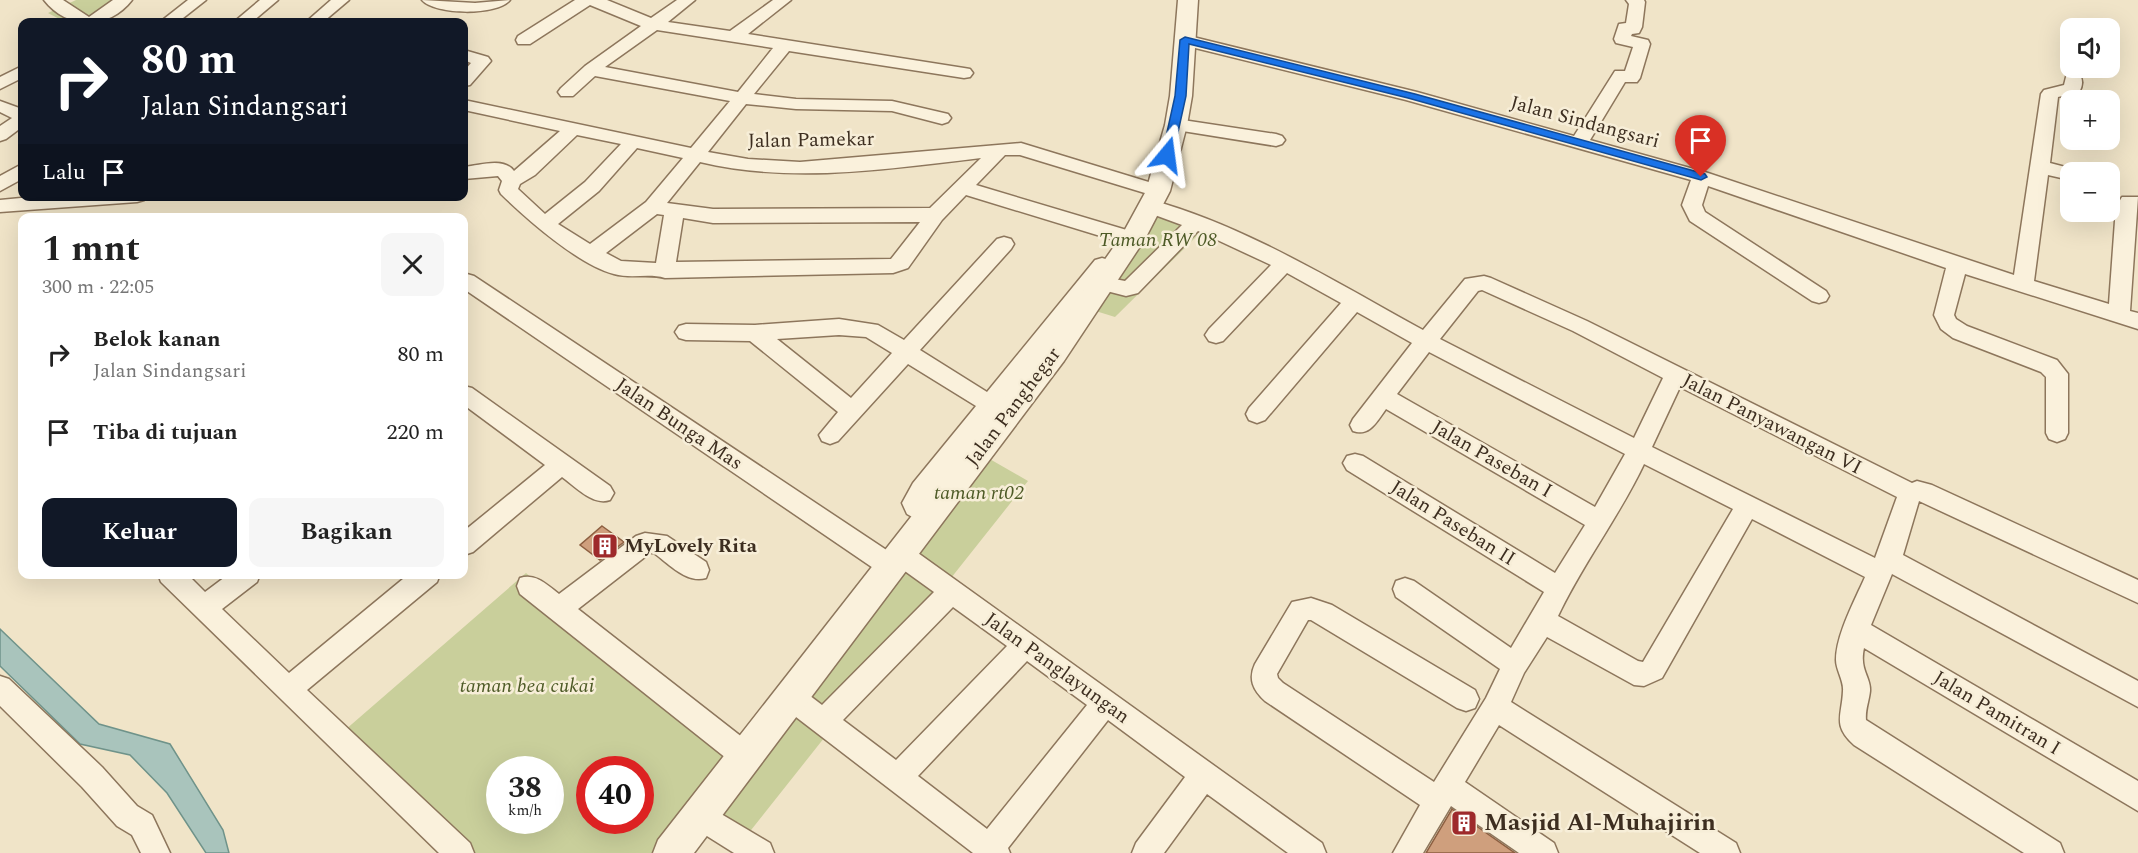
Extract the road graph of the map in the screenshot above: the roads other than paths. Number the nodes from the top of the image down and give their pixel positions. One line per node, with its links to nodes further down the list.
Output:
1 (84, 0): 14 (street)
2 (124, 0): 16 (street)
3 (198, 0): 17 (street)
4 (270, 0): 18 (street)
5 (341, 0): 19 (street)
6 (430, 0): 7 (street)
7 (502, 0)
8 (586, 0): 22 (street)
9 (592, 0): 20 (street)
10 (687, 0): 20 (street)
11 (783, 0): 21 (street)
12 (1188, 0): 23 (street, Jalan Panghegar)
13 (1634, 0): 44 (street)
14 (58, 4): 15 (street)
15 (80, 18)
16 (99, 18)
17 (173, 18)
18 (247, 18)
19 (319, 18)
20 (651, 24): 21 (street); 27 (street)
21 (735, 36): 24 (street)
22 (524, 40)
23 (1185, 40): 39 (street, Jalan Panghegar); 44 (street, Jalan Sindangsari)
24 (785, 45): 28 (street); 33 (street)
25 (468, 56): 30 (street)
26 (0, 64): 29 (street)
27 (591, 70): 32 (street); 33 (street)
28 (964, 73)
29 (12, 77)
30 (468, 77)
31 (2073, 78): 48 (street)
32 (567, 92)
33 (743, 98): 37 (street); 46 (street)
34 (0, 106): 36 (street)
35 (468, 106): 40 (street, Jalan Pamekar)
36 (18, 115)
37 (942, 118)
38 (18, 120): 41 (street)
39 (1176, 125): 42 (street); 56 (street, Jalan Panghegar)
40 (572, 130): 43 (street, Jalan Pamekar); 52 (street)
41 (0, 135)
42 (1275, 140)
43 (632, 142): 46 (street, Jalan Pamekar); 64 (street)
44 (1578, 144): 53 (street, Jalan Sindangsari)
45 (1000, 149): 46 (street, Jalan Pamekar); 55 (street); 56 (street, Jalan Pamekar)
46 (697, 155): 60 (street)
47 (468, 157): 52 (street)
48 (2041, 167): 49 (street); 73 (street)
49 (2060, 172)
50 (18, 173): 54 (street)
51 (468, 173): 52 (street)
52 (507, 175): 64 (street)
53 (1701, 177): 69 (street, Jalan Sindangsari); 74 (street)
54 (0, 185)
55 (962, 187): 62 (street); 65 (street)
56 (1155, 199): 63 (street, Jalan Pamekar); 65 (street, Jalan Panghegar)
57 (48, 201): 59 (street)
58 (2138, 203): 76 (street)
59 (0, 206)
60 (653, 207): 61 (street); 67 (street)
61 (674, 212): 62 (street); 70 (street)
62 (935, 216): 70 (street)
63 (1195, 223): 68 (street, Jalan Pamekar); 71 (street)
64 (544, 224): 67 (street)
65 (1132, 239): 71 (street, Jalan Panghegar)
66 (1004, 244): 82 (street)
67 (591, 254): 70 (street)
68 (1285, 263): 75 (street, Jalan Pamekar); 80 (street)
69 (1957, 264): 73 (street, Jalan Sindangsari); 90 (street)
70 (665, 271)
71 (1102, 274): 86 (street, Jalan Panghegar)
72 (468, 282): 100 (street, Jalan Bunga Mas)
73 (2023, 285): 76 (street, Jalan Sindangsari)
74 (1819, 296)
75 (1355, 301): 81 (street, Jalan Pamekar); 88 (street)
76 (2119, 315): 77 (street, Jalan Sindangsari)
77 (2138, 321)
78 (686, 332): 79 (street)
79 (755, 333): 82 (street); 87 (street)
80 (1216, 335)
81 (1426, 340): 83 (street, Jalan Panyawangan VI); 84 (street, Jalan Panyawangan VI); 92 (street, Jalan Pamekar)
82 (907, 351): 86 (street); 87 (street)
83 (1675, 375): 92 (street); 96 (street, Jalan Panyawangan VI)
84 (1384, 397): 89 (street, Jalan Panyawangan VI); 98 (street, Jalan Paseban I)
85 (468, 404): 94 (street)
86 (998, 410): 100 (street, Jalan Panghegar)
87 (852, 411): 91 (street)
88 (1257, 414)
89 (1361, 425)
90 (2057, 433)
91 (830, 435)
92 (1639, 453): 97 (street, Jalan Pamekar); 98 (street)
93 (1354, 462): 107 (street, Jalan Paseban II)
94 (562, 464): 95 (street); 99 (street)
95 (602, 493)
96 (1910, 493): 101 (street); 110 (street, Jalan Panyawangan VI)
97 (1747, 507): 101 (street, Jalan Pamekar); 113 (street)
98 (1600, 522): 107 (street)
99 (468, 542)
100 (897, 561): 109 (street, Jalan Bunga Mas); 120 (street, Jalan Panghegar)
101 (1884, 566): 114 (street); 119 (street, Jalan Pamekar)
102 (697, 570): 112 (street)
103 (175, 579): 111 (street)
104 (242, 579): 111 (street)
105 (422, 579): 118 (street)
106 (529, 586): 112 (street)
107 (1555, 586): 113 (street)
108 (1405, 589): 116 (street)
109 (952, 591): 115 (street, Jalan Panglayungan); 124 (street)
110 (2138, 592)
111 (204, 608): 118 (street)
112 (559, 609): 125 (street)
113 (1543, 621): 116 (street)
114 (1856, 630): 129 (street, Jalan Pamitran I); 131 (street)
115 (1025, 646): 122 (street, Jalan Panglayungan); 127 (street)
116 (1515, 665): 123 (street)
117 (0, 688): 133 (street)
118 (288, 690): 134 (street)
119 (2138, 695)
120 (792, 698): 124 (street); 125 (street, Jalan Panghegar)
121 (1466, 699): 128 (street)
122 (1106, 702): 126 (street, Jalan Panglayungan); 132 (street)
123 (1495, 707): 128 (street); 141 (street)
124 (823, 722): 127 (street)
125 (746, 757): 130 (street, Jalan Panghegar)
126 (1204, 775): 137 (street); 138 (street, Jalan Panglayungan)
127 (896, 779): 132 (street)
128 (1444, 795): 139 (street); 140 (street)
129 (2138, 797)
130 (700, 816): 135 (street, Jalan Panghegar); 136 (street)
131 (2016, 843): 142 (street)
132 (993, 851)
133 (156, 853)
134 (460, 853)
135 (671, 853)
136 (760, 853)
137 (1146, 853)
138 (1312, 853)
139 (1407, 853)
140 (1544, 853)
141 (1726, 853)
142 (2050, 853)

